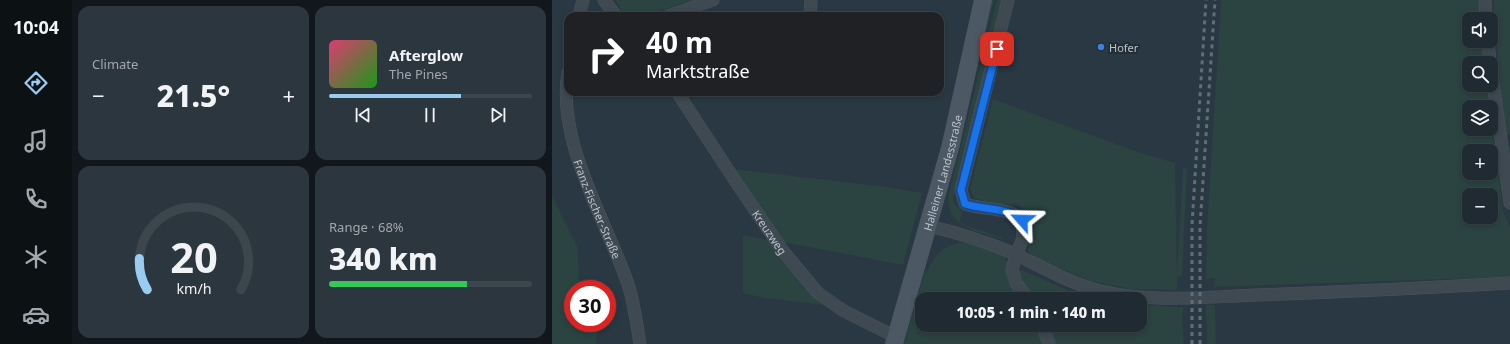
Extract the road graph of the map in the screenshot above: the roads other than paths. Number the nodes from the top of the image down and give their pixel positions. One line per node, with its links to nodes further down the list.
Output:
1 (583, 0): 8 (street)
2 (604, 0): 9 (street)
3 (713, 0): 10 (street)
4 (811, 0): 11 (street)
5 (983, 0): 17 (main road, Halleiner Landesstraße)
6 (1008, 0): 18 (street)
7 (1485, 0): 12 (street)
8 (580, 12)
9 (613, 12)
10 (679, 12)
11 (810, 12)
12 (1486, 12)
13 (1494, 92): 16 (street)
14 (567, 96): 23 (street, Franz-Fischer-Straße)
15 (680, 96): 22 (street, Kreuzweg)
16 (1510, 203)
17 (929, 226): 18 (street); 22 (main road, Halleiner Landesstraße)
18 (1016, 255): 19 (street); 20 (street)
19 (1510, 283)
20 (1023, 292)
21 (1045, 332): 24 (street)
22 (895, 340)
23 (640, 344)
24 (1049, 344)

